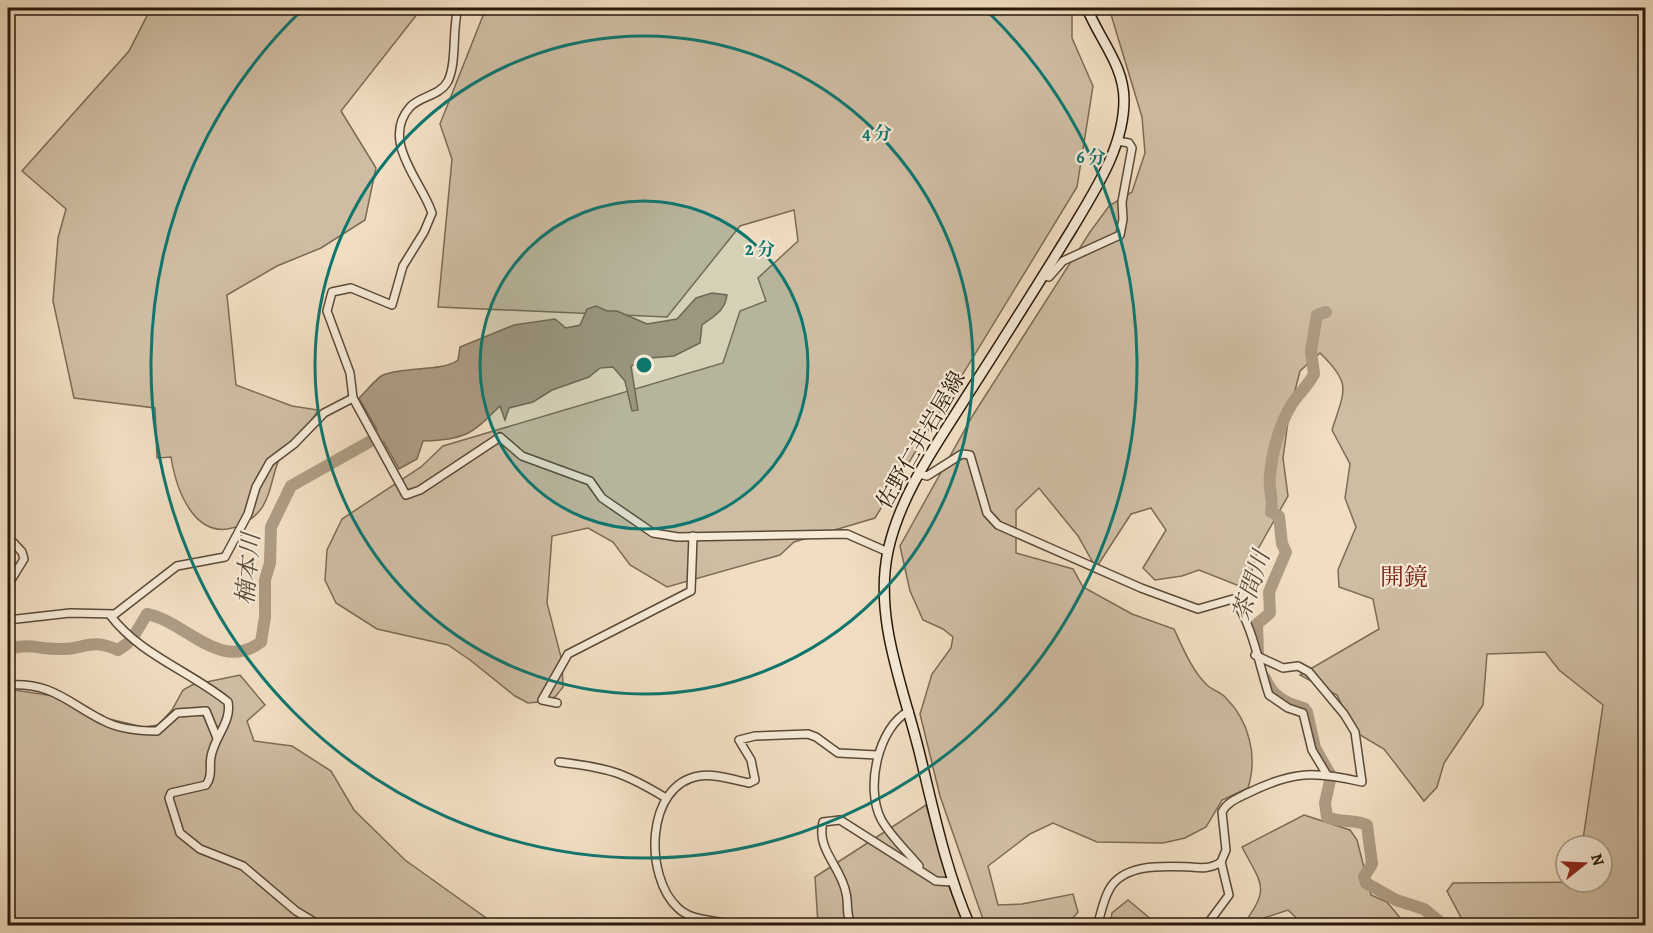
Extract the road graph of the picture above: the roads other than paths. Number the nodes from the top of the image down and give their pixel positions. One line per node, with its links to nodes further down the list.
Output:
1 (458, 8): 5 (street)
2 (1087, 8): 3 (main road, 佐野仁井岩屋線)
3 (1117, 141): 4 (main road, 佐野仁井岩屋線); 4 (street)
4 (1043, 276): 6 (main road, 佐野仁井岩屋線)
5 (353, 398): 7 (street); 11 (street)
6 (919, 474): 9 (main road, 佐野仁井岩屋線); 13 (street)
7 (693, 536): 9 (street); 15 (street)
8 (8, 537): 10 (street)
9 (888, 552): 16 (main road, 佐野仁井岩屋線)
10 (8, 585)
11 (110, 615): 12 (street); 17 (street)
12 (8, 620)
13 (1259, 656): 20 (street); 20 (street)
14 (8, 686): 17 (street)
15 (557, 703)
16 (909, 711): 18 (street); 24 (main road, 佐野仁井岩屋線)
17 (217, 738): 25 (street)
18 (877, 755): 21 (street); 23 (street)
19 (559, 762): 21 (street)
20 (1330, 775): 22 (street)
21 (666, 798): 26 (street)
22 (1221, 862): 29 (street); 30 (street)
23 (922, 870): 24 (street); 27 (street)
24 (953, 882): 28 (main road, 佐野仁井岩屋線)
25 (321, 926)
26 (734, 926)
27 (852, 926)
28 (970, 926)
29 (1097, 926)
30 (1206, 926)

